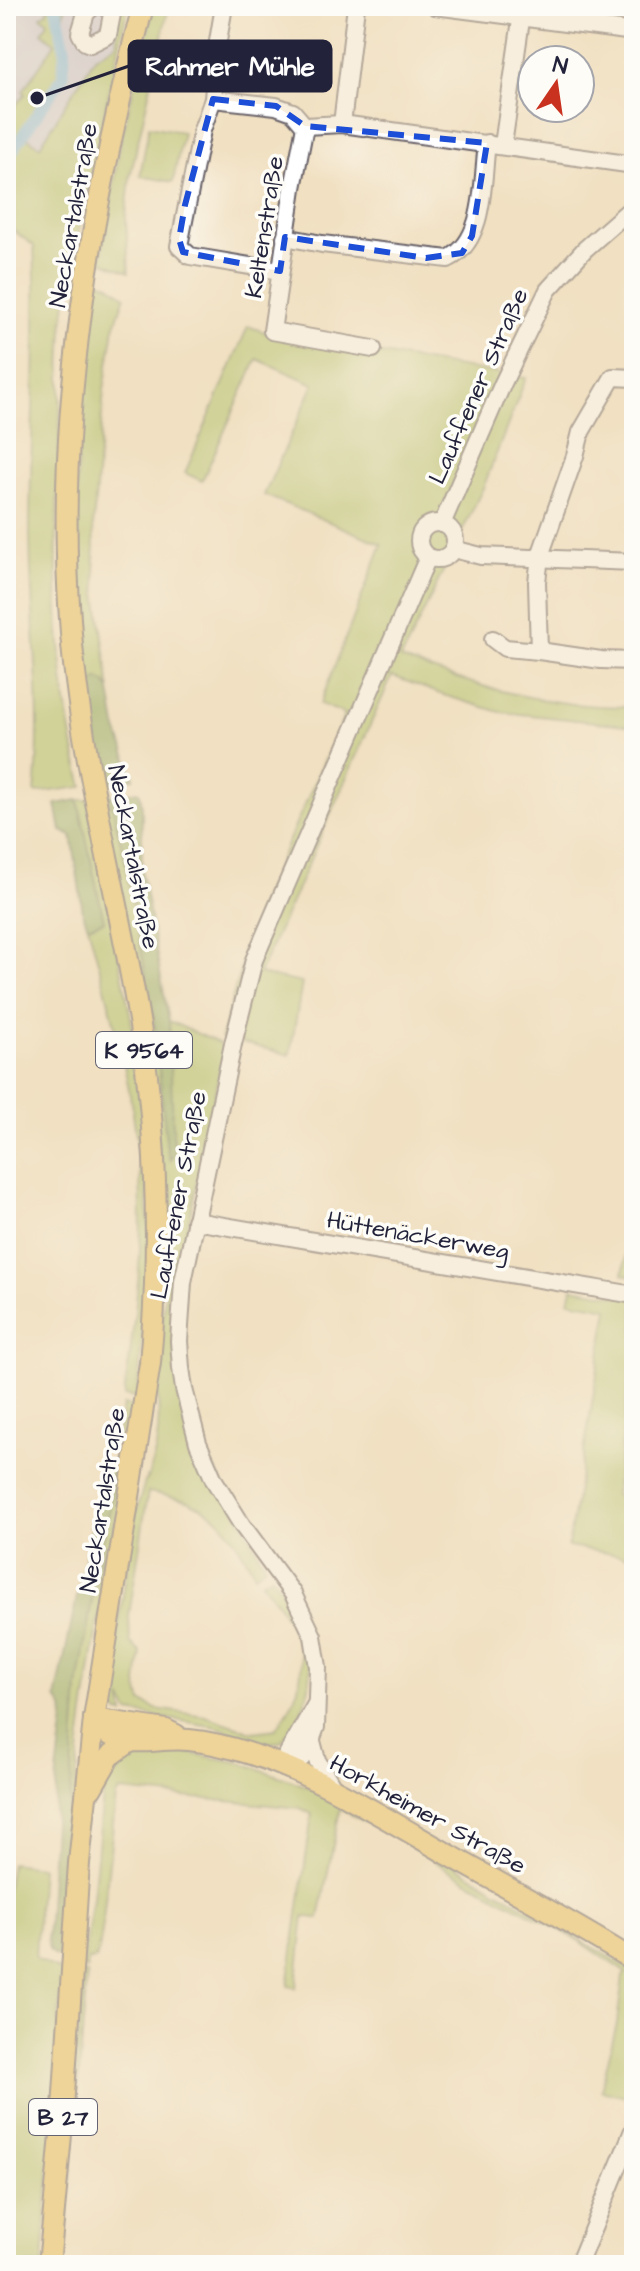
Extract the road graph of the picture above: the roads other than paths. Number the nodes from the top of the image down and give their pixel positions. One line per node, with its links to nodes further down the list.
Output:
1 (94, 6): 2 (street)
2 (106, 6)
3 (143, 6): 29 (main road, Neckartalstraße / K 9564)
4 (224, 6): 9 (street)
5 (356, 6): 10 (street)
6 (435, 6): 7 (street)
7 (523, 12): 8 (street); 12 (street)
8 (634, 32)
9 (213, 99): 11 (street); 16 (street)
10 (342, 124): 11 (street); 12 (street)
11 (305, 126): 15 (street, Keltenstraße)
12 (495, 144): 13 (street); 15 (street)
13 (634, 165)
14 (634, 206): 19 (street, Lauffener Straße)
15 (285, 237): 16 (street, Keltenstraße)
16 (280, 271): 17 (street, Keltenstraße)
17 (372, 349)
18 (634, 378): 21 (street)
19 (442, 524): 20 (street); 22 (street, Lauffener Straße)
20 (453, 549): 21 (street); 22 (street)
21 (540, 556): 23 (street); 25 (street)
22 (428, 557): 27 (street, Lauffener Straße)
23 (634, 562)
24 (493, 639): 25 (street)
25 (539, 651): 26 (street)
26 (634, 661)
27 (195, 1221): 28 (street, Hüttenäckerweg); 30 (street, Lauffener Straße)
28 (634, 1295)
29 (131, 1490): 31 (main road, Neckartalstraße / B 27)
30 (317, 1702): 34 (street, Lauffener Straße); 35 (street)
31 (94, 1719): 32 (main road, Horkheimer Straße); 33 (main road, Horkheimer Straße); 37 (main road, B 27)
32 (185, 1739): 33 (main road, Horkheimer Straße); 35 (main road, Horkheimer Straße)
33 (131, 1741): 37 (main road)
34 (312, 1741): 35 (street); 36 (street)
35 (281, 1765): 36 (main road, Horkheimer Straße)
36 (335, 1791): 38 (main road, Horkheimer Straße)
37 (86, 1800): 40 (main road, B 27)
38 (634, 1961)
39 (634, 2128): 41 (street)
40 (49, 2265)
41 (578, 2265)

